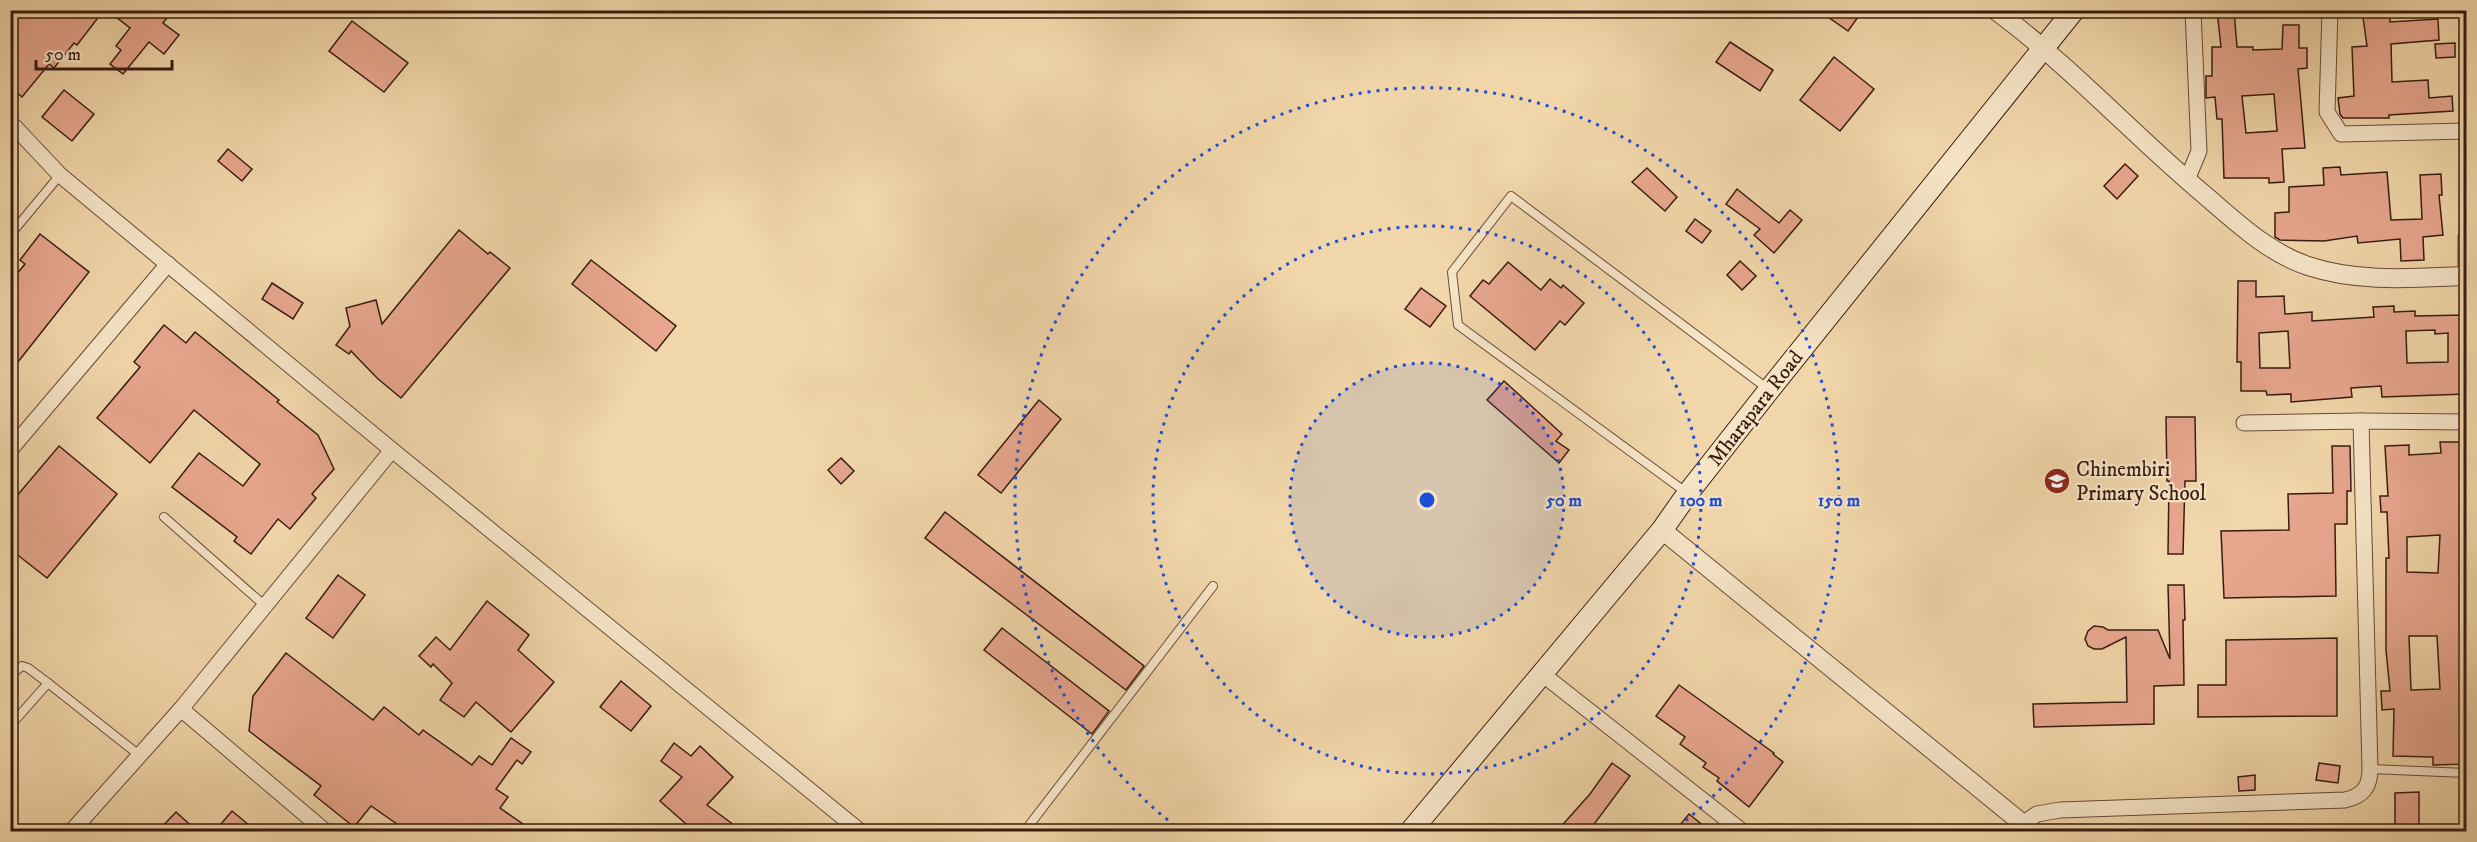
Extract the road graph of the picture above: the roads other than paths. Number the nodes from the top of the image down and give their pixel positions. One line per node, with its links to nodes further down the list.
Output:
1 (2074, 10): 5 (main road, Mharapara Road)
2 (2193, 10): 9 (street)
3 (2330, 10): 7 (street)
4 (1999, 12): 5 (street)
5 (2044, 49): 9 (street); 14 (main road, Mharapara Road)
6 (10, 122): 8 (street)
7 (2466, 130)
8 (60, 175): 10 (lane); 12 (street)
9 (2187, 180): 13 (street)
10 (10, 235)
11 (2466, 237): 13 (street)
12 (168, 264): 18 (street); 19 (street)
13 (2466, 276)
14 (1769, 390): 20 (main road, Mharapara Road); 20 (lane)
15 (2361, 421): 16 (street); 17 (street); 31 (street)
16 (2466, 422)
17 (2244, 423)
18 (10, 450)
19 (392, 450): 24 (street); 36 (street)
20 (1688, 493): 22 (main road, Mharapara Road)
21 (164, 517): 24 (lane)
22 (1662, 530): 25 (main road, Mharapara Road); 33 (street)
23 (1213, 586): 37 (lane)
24 (264, 605): 28 (street)
25 (1541, 673): 38 (main road, Mharapara Road); 39 (street)
26 (10, 675): 27 (lane)
27 (48, 683): 29 (lane); 30 (lane)
28 (181, 709): 30 (street); 35 (street)
29 (10, 726)
30 (139, 755): 34 (street)
31 (2370, 769): 32 (lane); 33 (street)
32 (2466, 774)
33 (2029, 827)
34 (71, 831)
35 (326, 831)
36 (861, 831)
37 (1024, 831)
38 (1410, 831)
39 (1743, 831)

